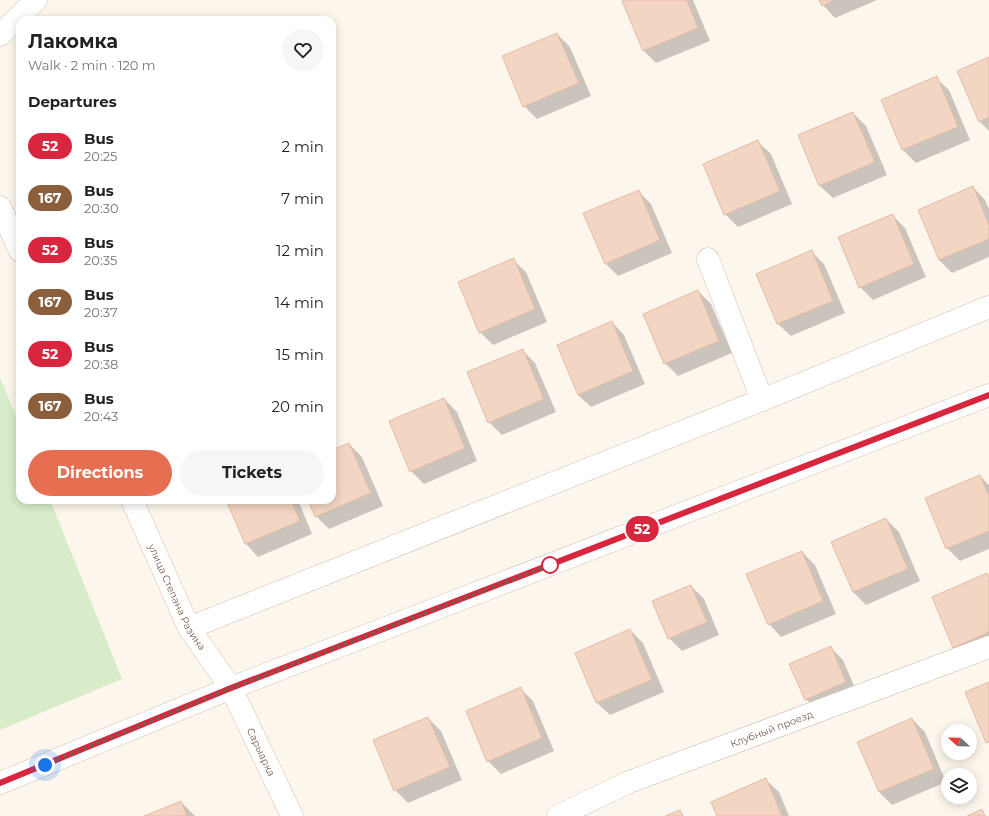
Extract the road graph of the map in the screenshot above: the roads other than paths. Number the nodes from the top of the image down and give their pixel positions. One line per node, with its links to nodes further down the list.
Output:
1 (36, 0): 2 (street)
2 (20, 16)
3 (16, 19): 4 (street)
4 (0, 35)
5 (0, 207): 6 (street)
6 (16, 243)
7 (708, 259): 10 (street)
8 (989, 307): 10 (street)
9 (989, 395): 14 (street)
10 (762, 400): 12 (street)
11 (134, 504): 12 (street, улица Степана Разина)
12 (189, 628): 14 (street, улица Степана Разина)
13 (989, 647): 17 (street, Клубный проезд)
14 (231, 688): 15 (street); 16 (street, Сарыарқа)
15 (0, 783)
16 (292, 816)
17 (558, 816)

